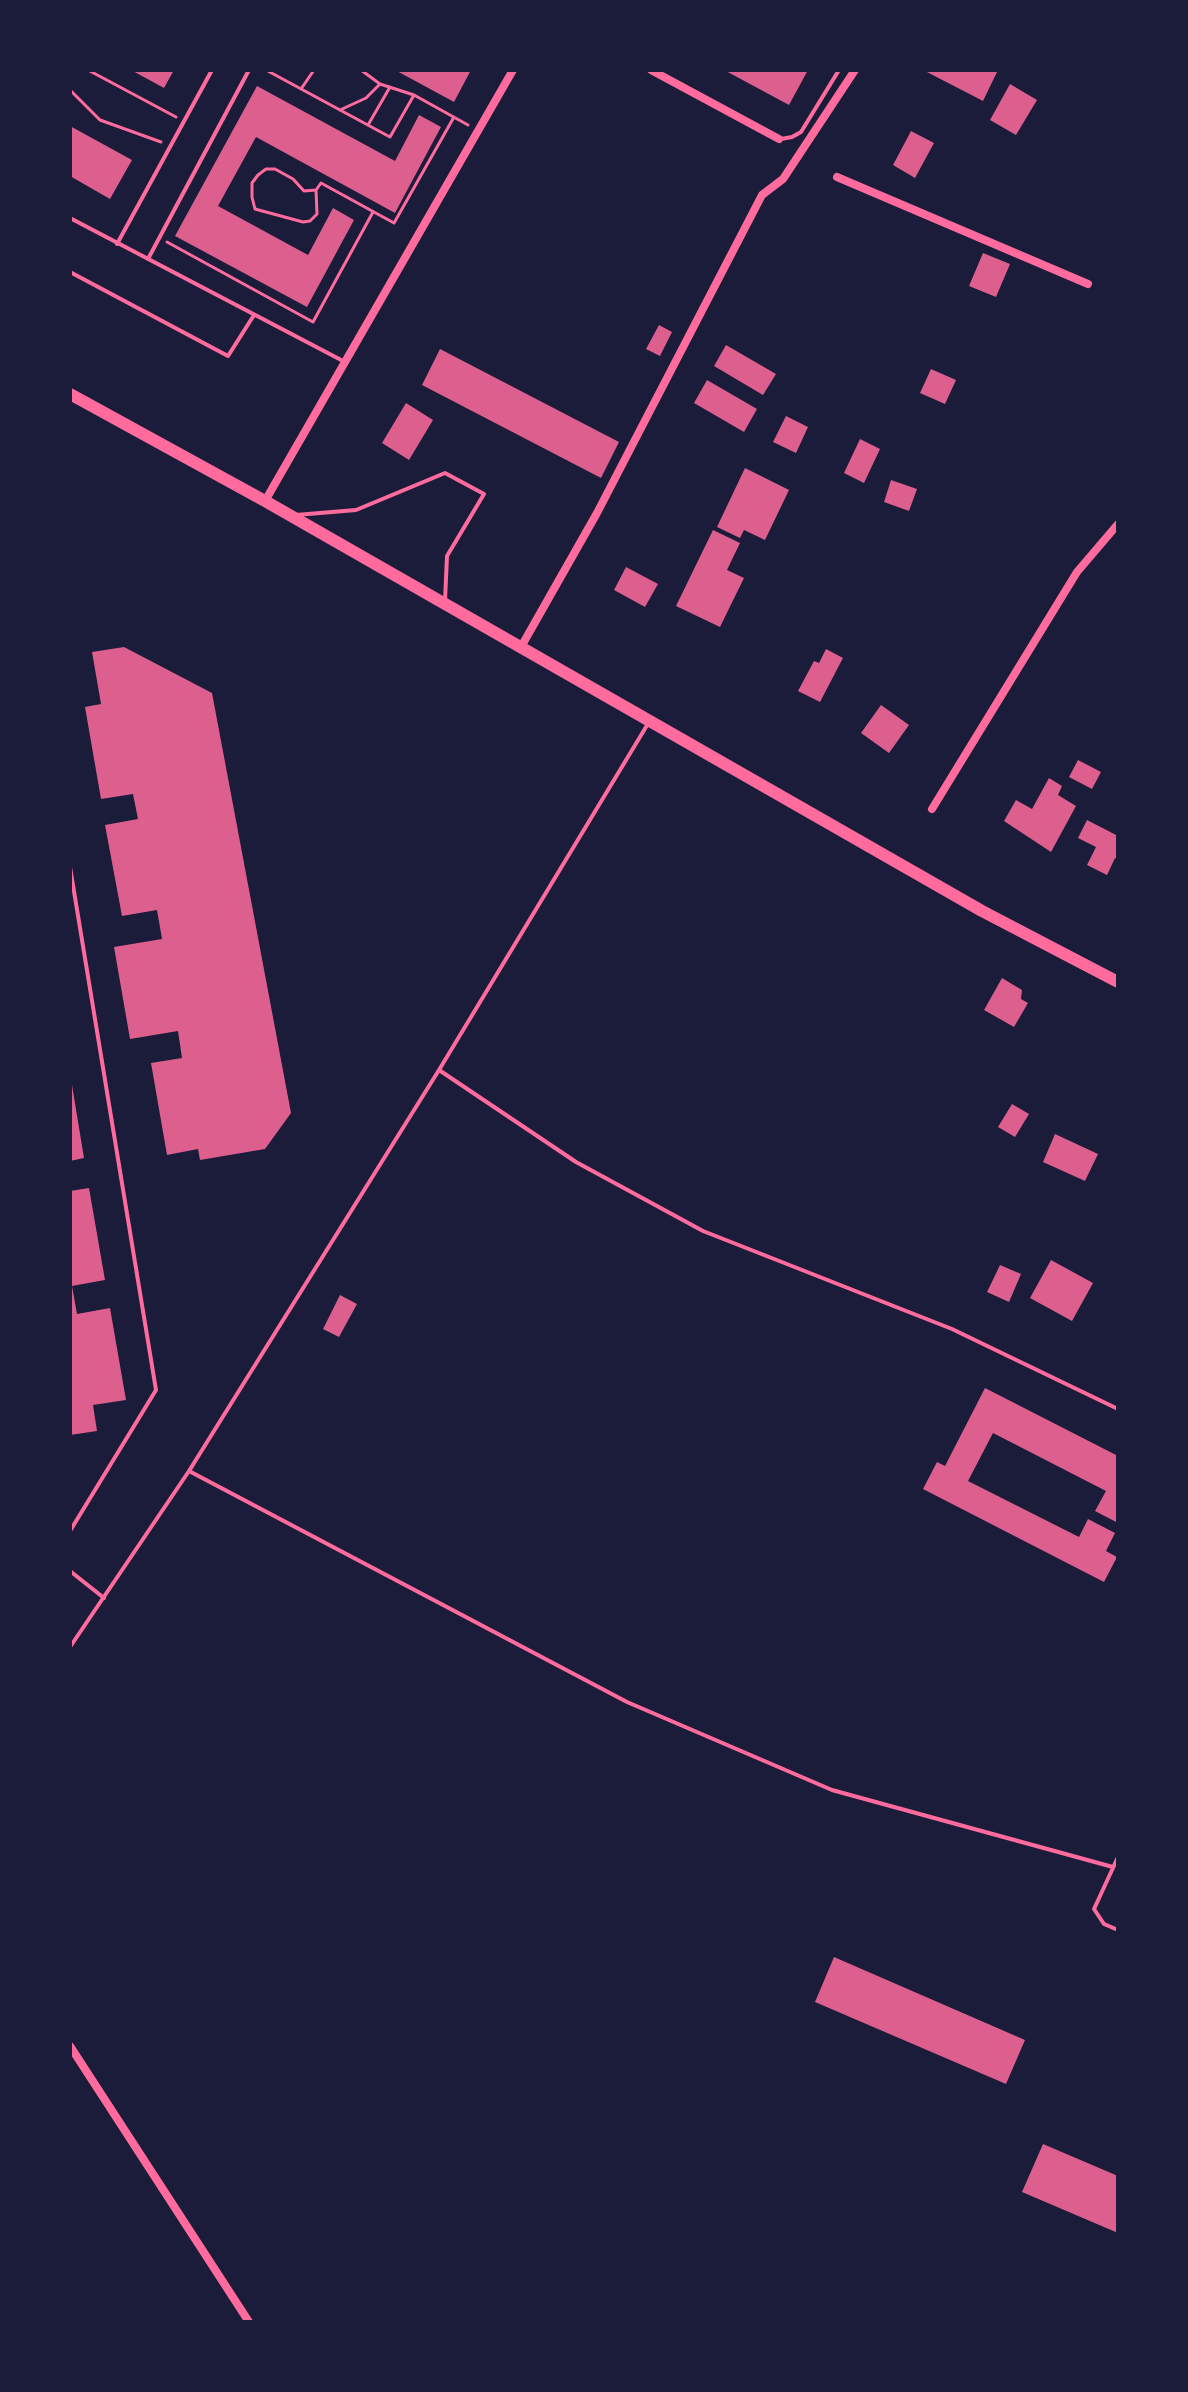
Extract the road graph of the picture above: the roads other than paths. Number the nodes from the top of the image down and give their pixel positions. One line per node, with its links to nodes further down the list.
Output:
1 (212, 70): 10 (lane)
2 (249, 70): 11 (lane)
3 (513, 70): 15 (street)
4 (651, 70): 7 (street)
5 (839, 70): 7 (lane)
6 (855, 70): 21 (street)
7 (779, 139)
8 (837, 177): 13 (street)
9 (70, 218): 10 (lane)
10 (117, 244): 11 (lane)
11 (148, 259): 14 (lane)
12 (70, 272): 14 (lane)
13 (1088, 284)
14 (254, 315): 15 (lane)
15 (345, 362): 17 (street)
16 (70, 394): 17 (main road)
17 (265, 501): 18 (main road)
18 (288, 516): 20 (main road); 20 (lane)
19 (1118, 524): 23 (street)
20 (445, 604): 21 (main road)
21 (521, 647): 22 (main road)
22 (650, 720): 25 (main road); 26 (lane)
23 (932, 809)
24 (70, 867): 29 (lane)
25 (1118, 982)
26 (439, 1070): 27 (lane); 28 (lane)
27 (1118, 1409)
28 (189, 1471): 31 (lane); 34 (lane)
29 (70, 1531)
30 (70, 1571): 31 (lane)
31 (104, 1598): 32 (lane)
32 (70, 1647)
33 (1118, 1857): 34 (lane)
34 (1113, 1867): 35 (lane)
35 (1118, 1930)
36 (70, 2046): 37 (street)
37 (249, 2322)

